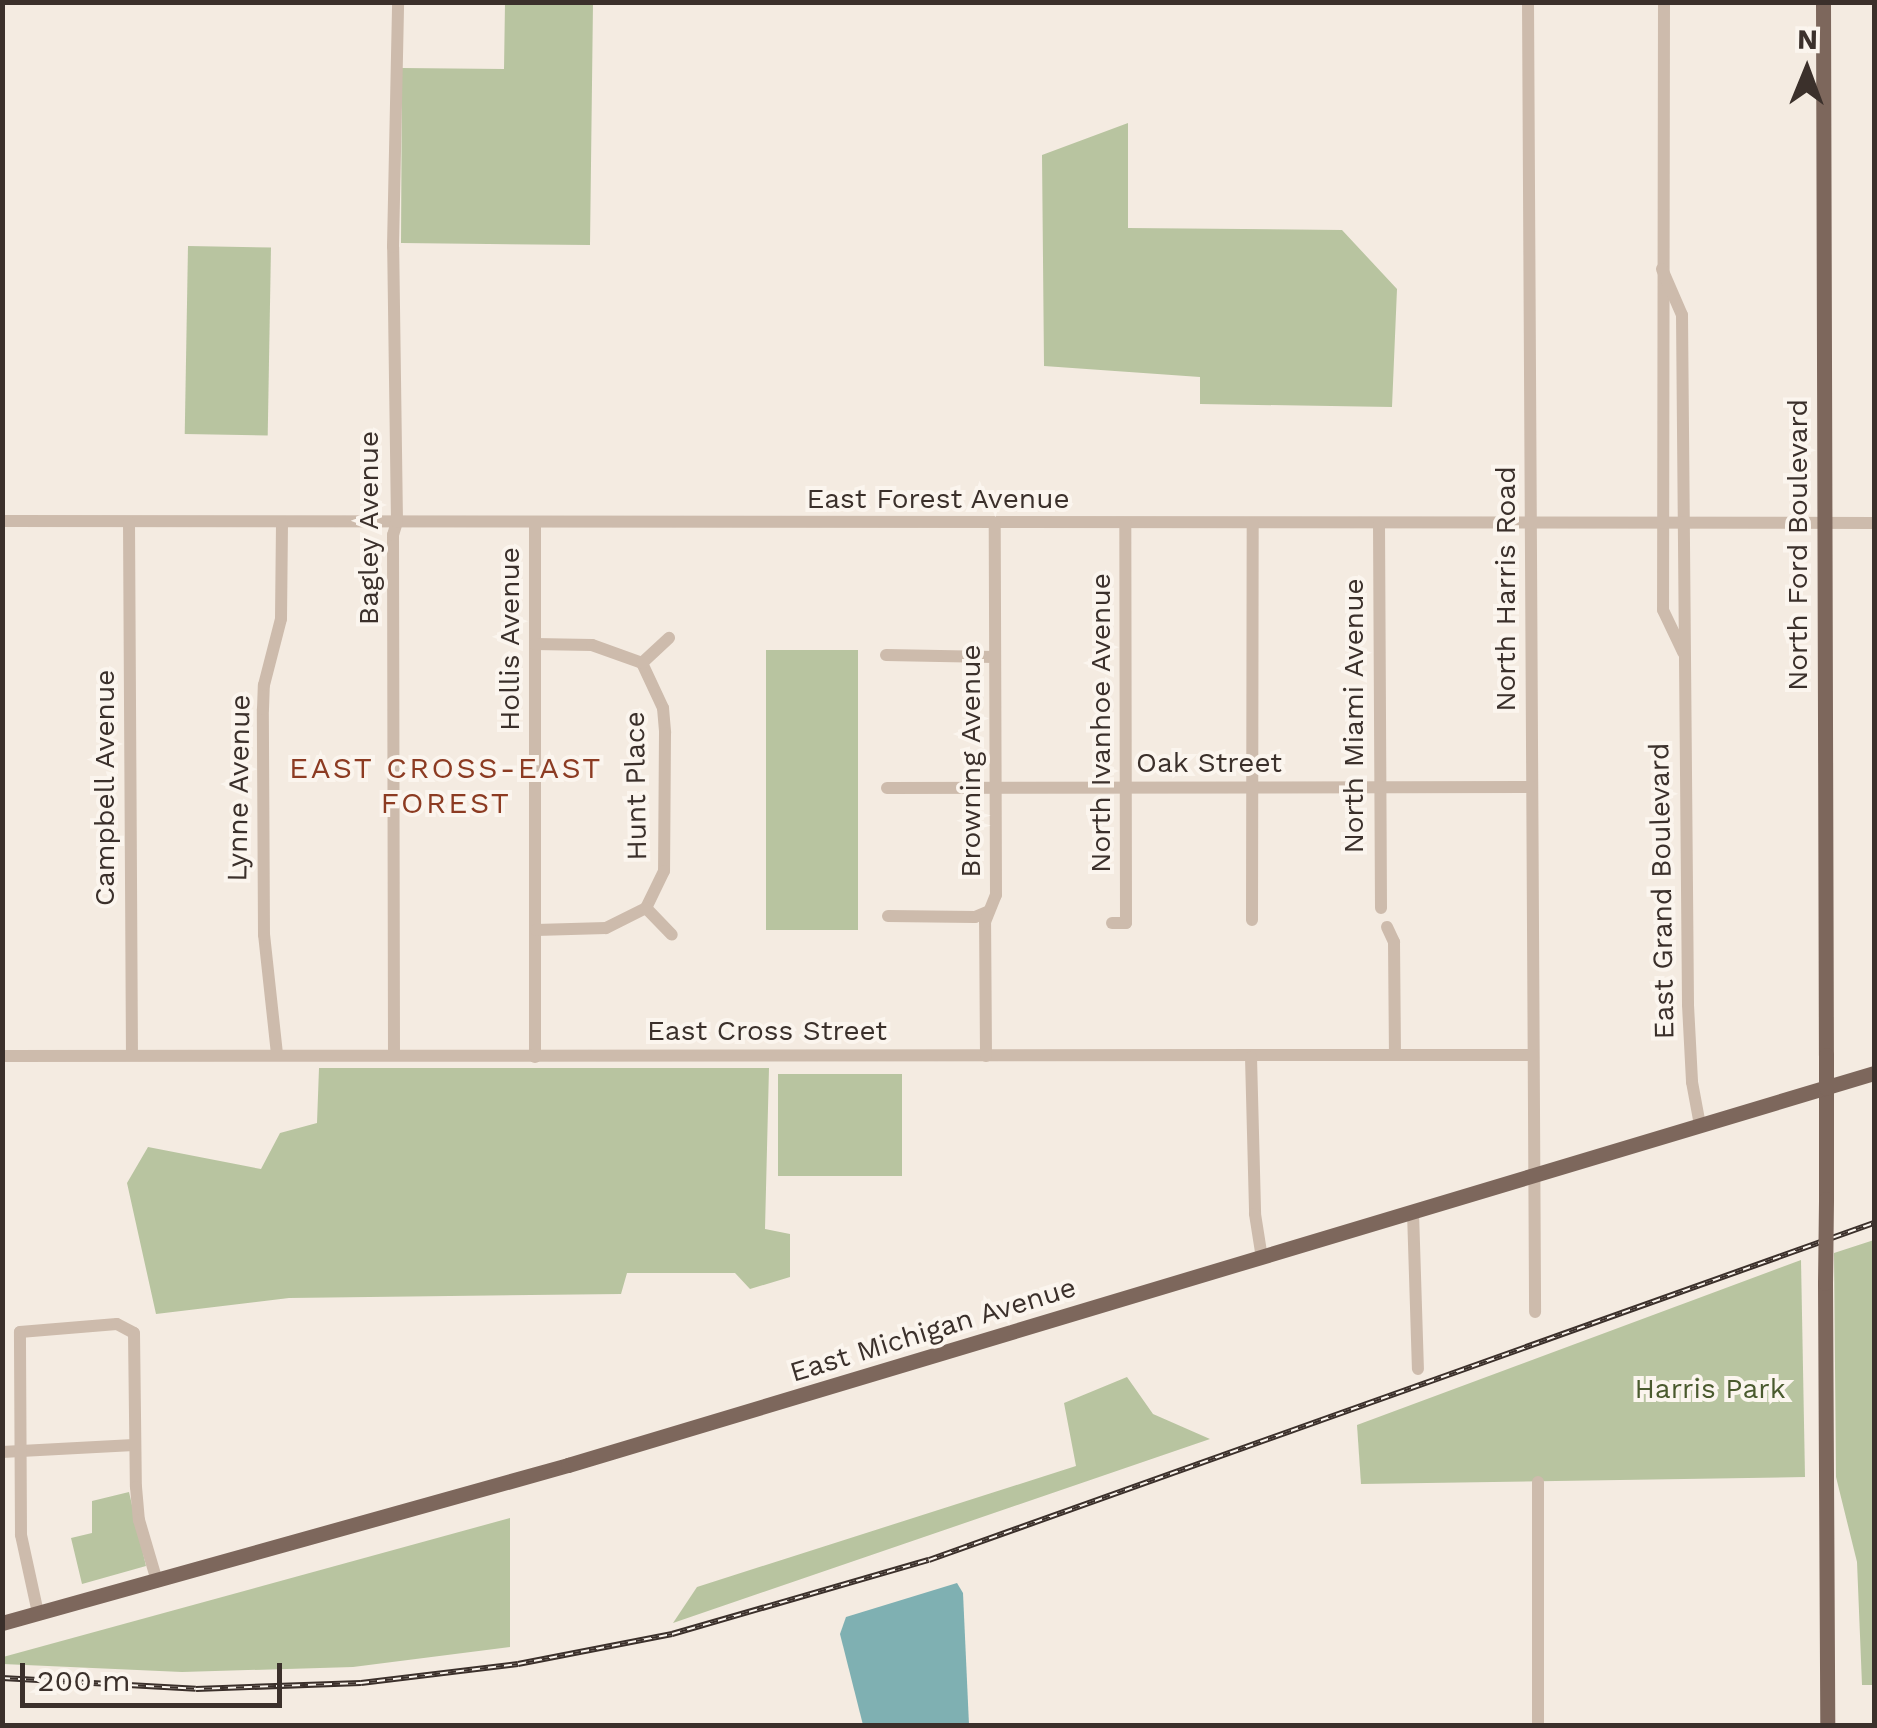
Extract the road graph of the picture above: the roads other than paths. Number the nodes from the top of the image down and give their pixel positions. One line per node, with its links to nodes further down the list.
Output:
1 (398, 2): 8 (street, Bagley Avenue)
2 (1528, 2): 17 (street, North Harris Road)
3 (1664, 2): 5 (street, East Grand Boulevard)
4 (1823, 2): 12 (main road, North Ford Boulevard)
5 (1662, 269): 18 (street, East Grand Boulevard); 19 (street, East Grand Boulevard)
6 (2, 522): 7 (street, East Forest Avenue)
7 (129, 522): 10 (street, East Forest Avenue); 41 (street, Campbell Avenue)
8 (397, 522): 9 (street, East Forest Avenue); 10 (street, East Forest Avenue); 43 (street, Bagley Avenue)
9 (534, 522): 14 (street, East Forest Avenue); 21 (street, Hollis Avenue)
10 (282, 523): 42 (street, Lynne Avenue)
11 (1254, 523): 15 (street, East Forest Avenue); 16 (street, East Forest Avenue); 30 (street)
12 (1822, 523): 13 (street, East Forest Avenue); 19 (street, East Forest Avenue); 65 (main road, North Ford Boulevard, bridge)
13 (1874, 523)
14 (995, 524): 15 (street, East Forest Avenue); 24 (street, Browning Avenue)
15 (1125, 524): 29 (street, North Ivanhoe Avenue)
16 (1378, 524): 17 (street, East Forest Avenue); 31 (street, North Miami Avenue)
17 (1530, 524): 18 (street, East Forest Avenue); 26 (street, North Harris Road)
18 (1661, 524): 19 (street, East Forest Avenue); 22 (street, East Grand Boulevard)
19 (1684, 524): 22 (street, East Grand Boulevard)
20 (670, 638): 25 (street)
21 (535, 644): 25 (street); 39 (street, Hollis Avenue)
22 (1684, 654): 51 (street, East Grand Boulevard)
23 (886, 655): 24 (street)
24 (994, 656): 28 (street, Browning Avenue)
25 (642, 663): 32 (street, Hunt Place)
26 (1532, 787): 31 (street, Oak Street); 44 (street, North Harris Road)
27 (887, 788): 28 (street, Oak Street)
28 (996, 788): 29 (street, Oak Street); 34 (street, Browning Avenue)
29 (1126, 788): 30 (street, Oak Street); 37 (street, North Ivanhoe Avenue)
30 (1254, 788): 31 (street, Oak Street); 36 (street)
31 (1380, 788): 33 (street, North Miami Avenue)
32 (646, 908): 39 (street); 40 (street)
33 (1380, 908)
34 (987, 912): 35 (street); 46 (street, Browning Avenue)
35 (888, 916)
36 (1252, 920)
37 (1125, 923)
38 (1387, 927): 47 (street)
39 (536, 930): 48 (street, Hollis Avenue)
40 (672, 935)
41 (132, 1054): 42 (street, East Cross Street); 45 (street, East Cross Street)
42 (278, 1054): 43 (street, East Cross Street)
43 (394, 1054): 48 (street, East Cross Street)
44 (1533, 1055): 47 (street, East Cross Street); 52 (street, North Harris Road)
45 (2, 1056)
46 (986, 1056): 48 (street, East Cross Street); 49 (street, East Cross Street)
47 (1395, 1056): 49 (street, East Cross Street)
48 (535, 1057)
49 (1251, 1057): 54 (street)
50 (1874, 1072): 51 (main road, East Michigan Avenue)
51 (1700, 1125): 52 (main road, East Michigan Avenue)
52 (1534, 1175): 53 (main road, East Michigan Avenue); 55 (street, North Harris Road)
53 (1412, 1212): 54 (main road, East Michigan Avenue); 56 (street)
54 (1262, 1258): 61 (main road, East Michigan Avenue)
55 (1535, 1312)
56 (1418, 1370)
57 (134, 1445): 58 (street); 58 (street); 61 (street)
58 (20, 1451): 59 (street); 62 (street)
59 (2, 1452)
60 (1538, 1482): 64 (street)
61 (157, 1581): 62 (main road, East Michigan Avenue)
62 (38, 1613): 63 (main road, East Michigan Avenue)
63 (2, 1623)
64 (1538, 1726)
65 (1827, 1726)

